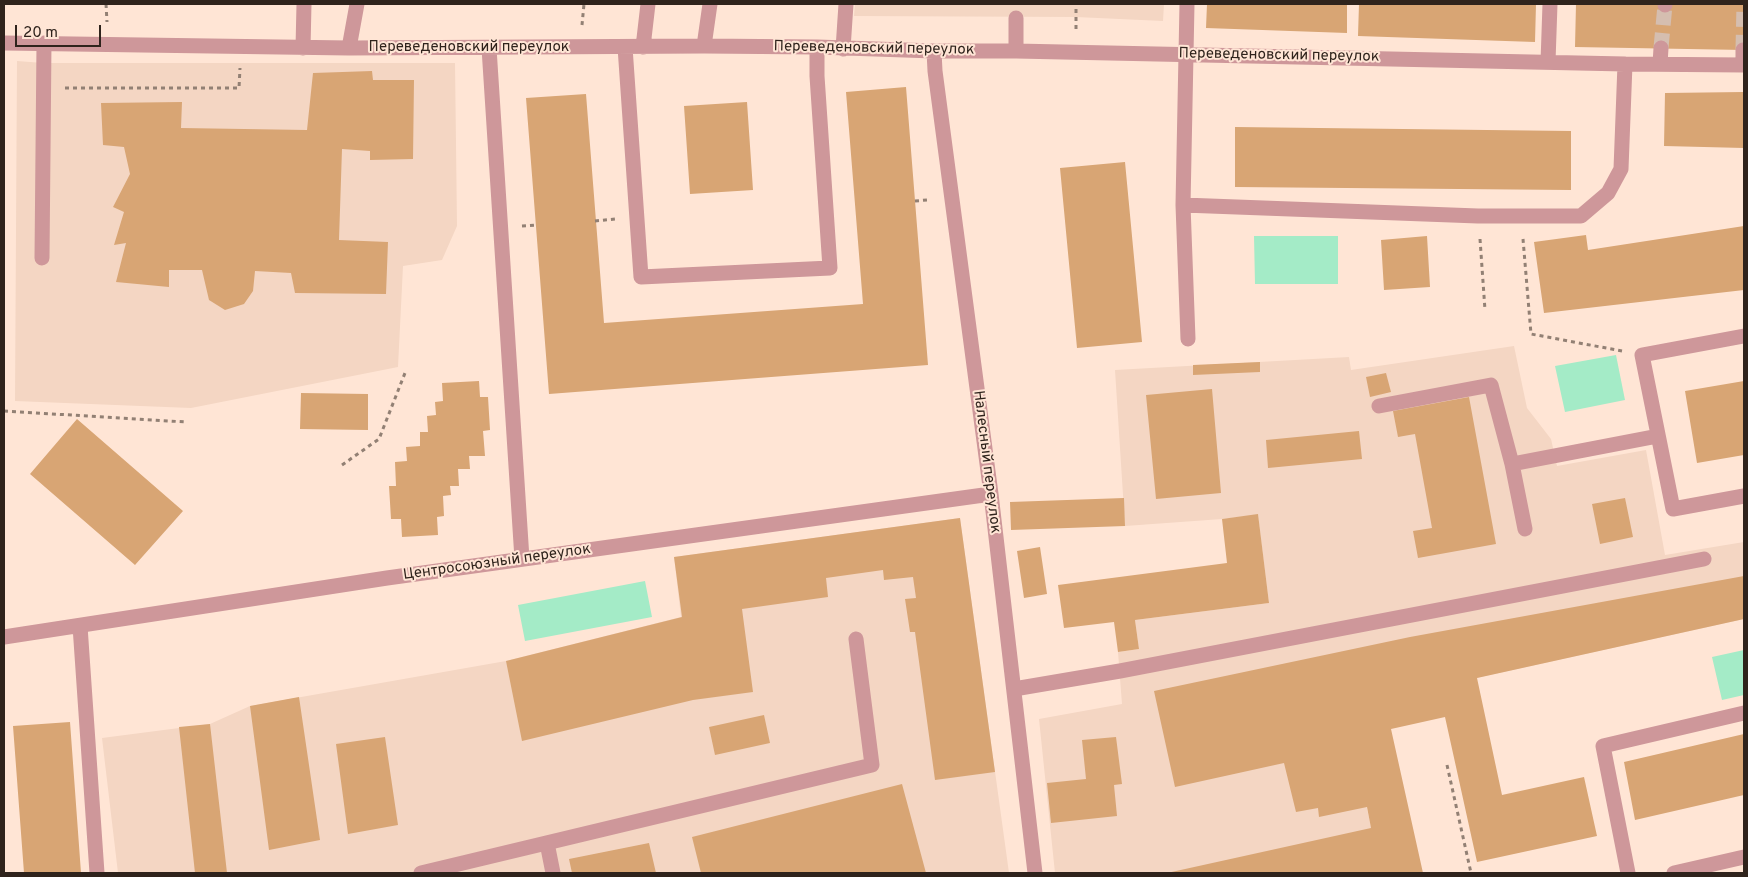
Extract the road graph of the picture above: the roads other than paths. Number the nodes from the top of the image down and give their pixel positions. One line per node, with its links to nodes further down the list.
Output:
1 (304, 4): 15 (street)
2 (358, 4): 16 (street)
3 (648, 4): 13 (street)
4 (710, 4): 11 (street)
5 (846, 4): 19 (street)
6 (1187, 4): 22 (street)
7 (1550, 4): 24 (street)
8 (1016, 18): 21 (street)
9 (4, 43): 10 (street, Переведеновский переулок)
10 (44, 43): 15 (street, Переведеновский переулок); 28 (street)
11 (704, 46): 13 (street, Переведеновский переулок); 14 (street, Переведеновский переулок)
12 (625, 47): 13 (street, Переведеновский переулок); 14 (street); 17 (street, Переведеновский переулок)
13 (643, 47)
14 (817, 47): 19 (street, Переведеновский переулок)
15 (303, 48): 16 (street, Переведеновский переулок)
16 (349, 48): 17 (street, Переведеновский переулок)
17 (489, 48): 37 (street)
18 (1661, 48): 26 (street)
19 (843, 49): 20 (street, Переведеновский переулок)
20 (934, 51): 21 (street, Переведеновский переулок); 34 (street, Налесный переулок)
21 (1016, 51): 22 (street, Переведеновский переулок)
22 (1186, 54): 24 (street, Переведеновский переулок); 27 (street)
23 (1743, 60): 26 (street, Переведеновский переулок)
24 (1548, 62): 25 (street, Переведеновский переулок)
25 (1625, 64): 26 (street, Переведеновский переулок); 27 (street)
26 (1660, 64)
27 (1183, 205): 30 (street)
28 (42, 258)
29 (1744, 336): 32 (street)
30 (1188, 339)
31 (1379, 406): 33 (street)
32 (1658, 436): 33 (street); 35 (street)
33 (1512, 464): 36 (street)
34 (991, 494): 37 (street, Центросоюзный переулок); 42 (street, Налесный переулок)
35 (1744, 496)
36 (1525, 529)
37 (522, 559): 39 (street, Центросоюзный переулок)
38 (1704, 559): 42 (street)
39 (80, 626): 40 (street, Центросоюзный переулок); 46 (street)
40 (4, 637)
41 (856, 639): 44 (street)
42 (1014, 689): 49 (street, Налесный переулок)
43 (1744, 713): 50 (street)
44 (547, 843): 47 (street); 48 (street)
45 (1744, 857): 51 (street)
46 (97, 873)
47 (421, 873)
48 (554, 873)
49 (1035, 873)
50 (1628, 873)
51 (1674, 873)

